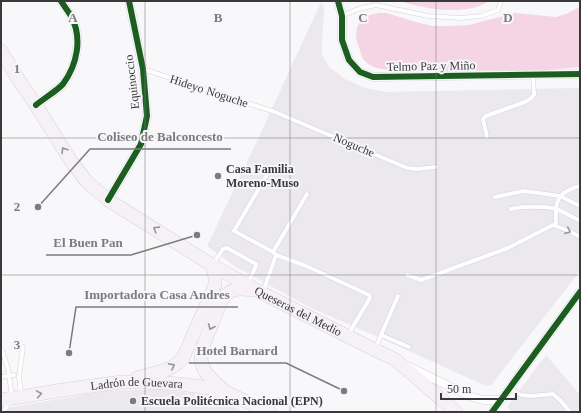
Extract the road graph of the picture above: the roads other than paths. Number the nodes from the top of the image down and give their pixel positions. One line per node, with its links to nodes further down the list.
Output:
1 (61, 1): 12 (street)
2 (129, 1): 8 (street, Equinoccio)
3 (338, 1): 5 (street, Telmo Paz y Miño)
4 (501, 1): 5 (lane)
5 (342, 16): 10 (street, Telmo Paz y Miño)
6 (1, 50): 11 (main road, Queseras del Medio)
7 (1, 59): 11 (main road)
8 (143, 69): 13 (lane, Hideyo Noguche); 21 (street, Equinoccio)
9 (580, 74): 10 (street, Telmo Paz y Miño)
10 (533, 75): 14 (lane)
11 (20, 82): 12 (main road, Queseras del Medio)
12 (36, 105): 21 (main road, Queseras del Medio, one-way to 12)
13 (275, 112): 15 (lane, Noguche)
14 (487, 137)
15 (436, 167)
16 (271, 168): 28 (lane)
17 (580, 186): 19 (lane)
18 (307, 194): 28 (lane)
19 (560, 196): 20 (lane); 22 (lane); 24 (lane)
20 (495, 197)
21 (108, 200): 29 (main road, Queseras del Medio, one-way to 21)
22 (580, 206)
23 (511, 209): 24 (lane)
24 (557, 210): 25 (lane); 26 (lane)
25 (580, 221)
26 (556, 226): 27 (lane, one-way to 27); 30 (lane)
27 (580, 237)
28 (275, 254): 31 (lane); 35 (lane)
29 (212, 265): 31 (main road, Queseras del Medio); 31 (lane); 43 (main road, one-way to 29)
30 (406, 275)
31 (255, 289): 35 (main road, Queseras del Medio); 45 (main road, one-way to 45)
32 (580, 292): 44 (street)
33 (398, 296): 34 (lane)
34 (381, 335): 36 (lane); 39 (lane)
35 (349, 337): 39 (main road, Queseras del Medio)
36 (409, 346)
37 (23, 347): 46 (lane)
38 (2, 350): 41 (lane)
39 (375, 350): 40 (main road, Queseras del Medio)
40 (396, 360): 47 (street); 51 (main road, Queseras del Medio)
41 (12, 375): 42 (lane); 46 (lane)
42 (1, 377)
43 (122, 382): 45 (main road, Ladrón de Guevara); 46 (main road, Ladrón de Guevara, one-way to 43)
44 (509, 388): 47 (street); 53 (lane)
45 (227, 393): 48 (main road, Ladrón de Guevara)
46 (12, 398): 49 (lane)
47 (502, 400): 52 (street)
48 (257, 409): 50 (main road, Ladrón de Guevara)
49 (3, 412)
50 (270, 412)
51 (456, 412)
52 (492, 412)
53 (570, 412)

